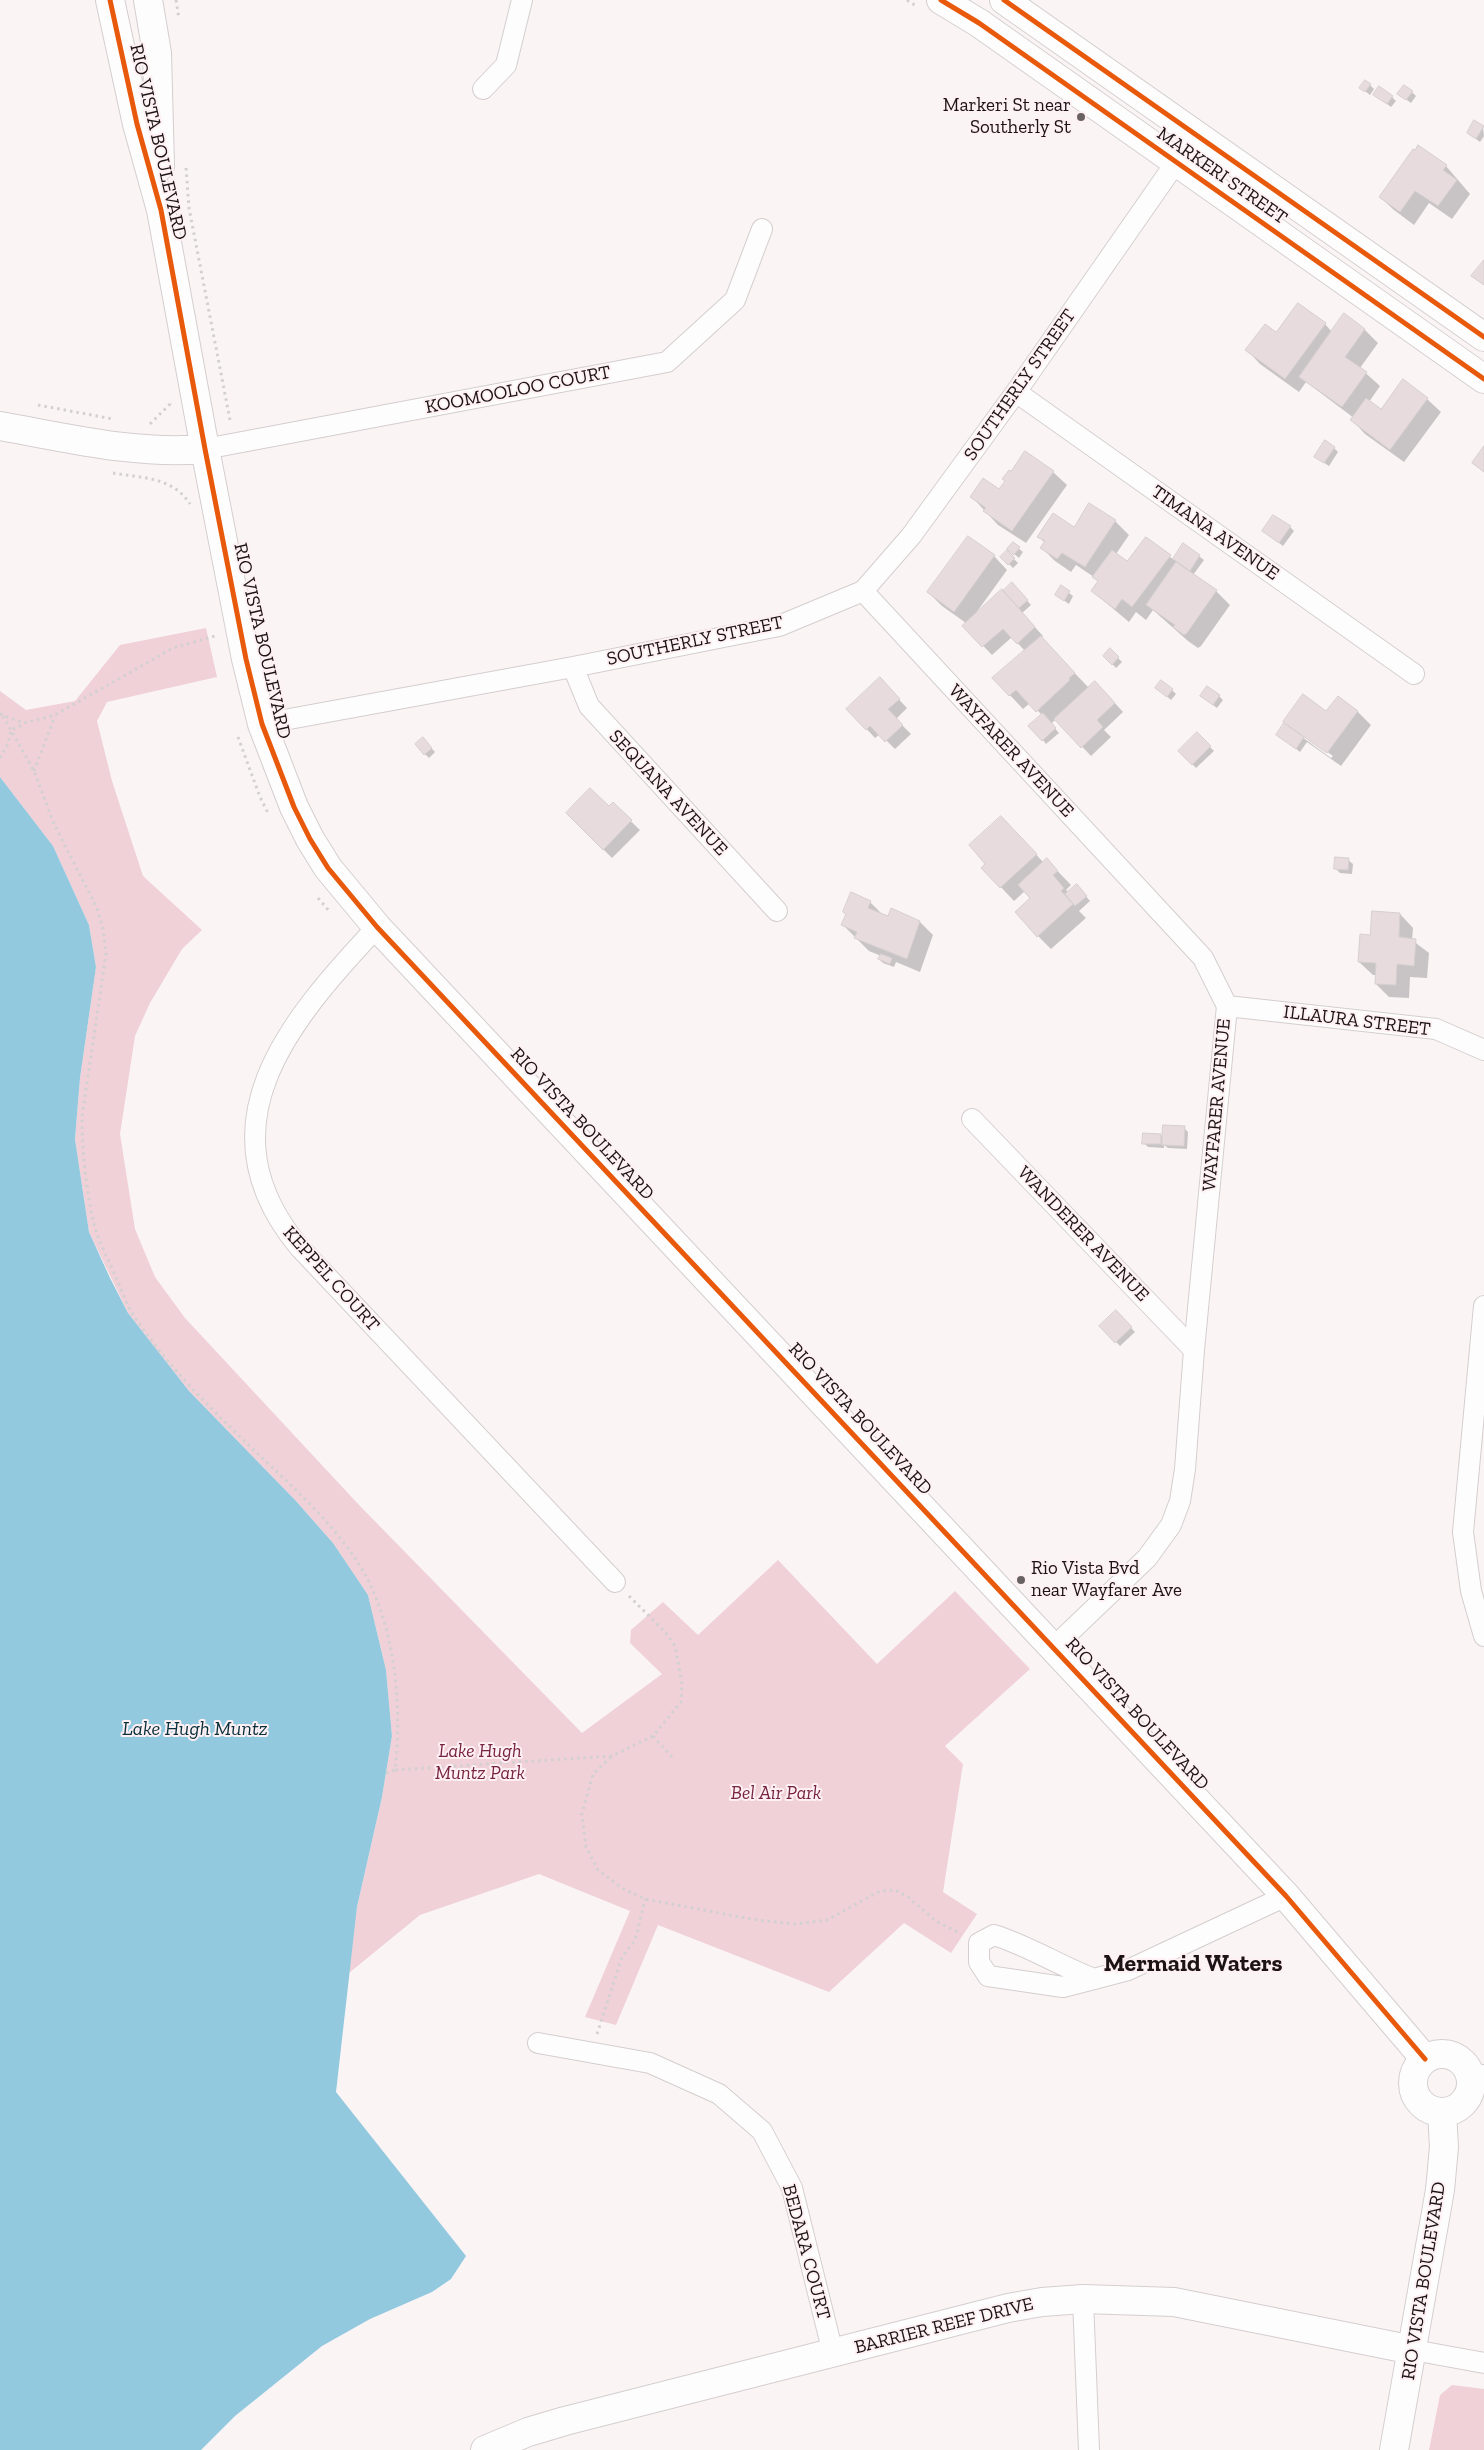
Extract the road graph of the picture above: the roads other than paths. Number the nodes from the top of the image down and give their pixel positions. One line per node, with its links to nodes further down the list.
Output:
1 (110, 0): 9 (street, RIO VISTA BOULEVARD)
2 (148, 0): 9 (street, RIO VISTA BOULEVARD)
3 (522, 0): 6 (street)
4 (940, 0): 8 (street, MARKERI STREET)
5 (1004, 0): 7 (street, MARKERI STREET)
6 (483, 90)
7 (1196, 135): 8 (street, SOUTHERLY STREET); 11 (street, MARKERI STREET)
8 (1176, 162): 12 (street, MARKERI STREET); 13 (street, SOUTHERLY STREET)
9 (161, 210): 15 (street, RIO VISTA BOULEVARD)
10 (762, 229): 15 (street, KOOMOOLOO COURT)
11 (1484, 337)
12 (1484, 379)
13 (1016, 392): 16 (street, SOUTHERLY STREET); 18 (street, TIMANA AVENUE)
14 (0, 426): 15 (street)
15 (205, 449): 19 (street, RIO VISTA BOULEVARD)
16 (863, 591): 17 (street, SOUTHERLY STREET); 22 (street, WAYFARER AVENUE)
17 (574, 667): 19 (street, SOUTHERLY STREET); 20 (street, SEQUANA AVENUE)
18 (1414, 674)
19 (250, 729): 21 (street, RIO VISTA BOULEVARD)
20 (777, 910)
21 (377, 928): 27 (street, KEPPEL COURT); 29 (street, RIO VISTA BOULEVARD)
22 (1227, 1006): 23 (street, ILLAURA STREET); 26 (street, WAYFARER AVENUE)
23 (1484, 1050)
24 (972, 1119): 26 (street, WANDERER AVENUE)
25 (1484, 1306): 28 (street)
26 (1194, 1350): 29 (street, WAYFARER AVENUE)
27 (615, 1582)
28 (1484, 1636)
29 (1054, 1647): 30 (street, RIO VISTA BOULEVARD)
30 (1286, 1896): 31 (street); 33 (street, RIO VISTA BOULEVARD)
31 (1094, 1979): 31 (street)
32 (538, 2043): 38 (street, BEDARA COURT)
33 (1425, 2059): 34 (street); 35 (street)
34 (1477, 2074): 35 (street)
35 (1442, 2112): 37 (street, RIO VISTA BOULEVARD)
36 (1083, 2299): 37 (street, BARRIER REEF DRIVE); 38 (street, BARRIER REEF DRIVE); 41 (street)
37 (1413, 2350): 39 (street); 42 (street, RIO VISTA BOULEVARD)
38 (833, 2353): 40 (street, BARRIER REEF DRIVE)
39 (1484, 2363)
40 (485, 2450)
41 (1089, 2450)
42 (1394, 2450)

